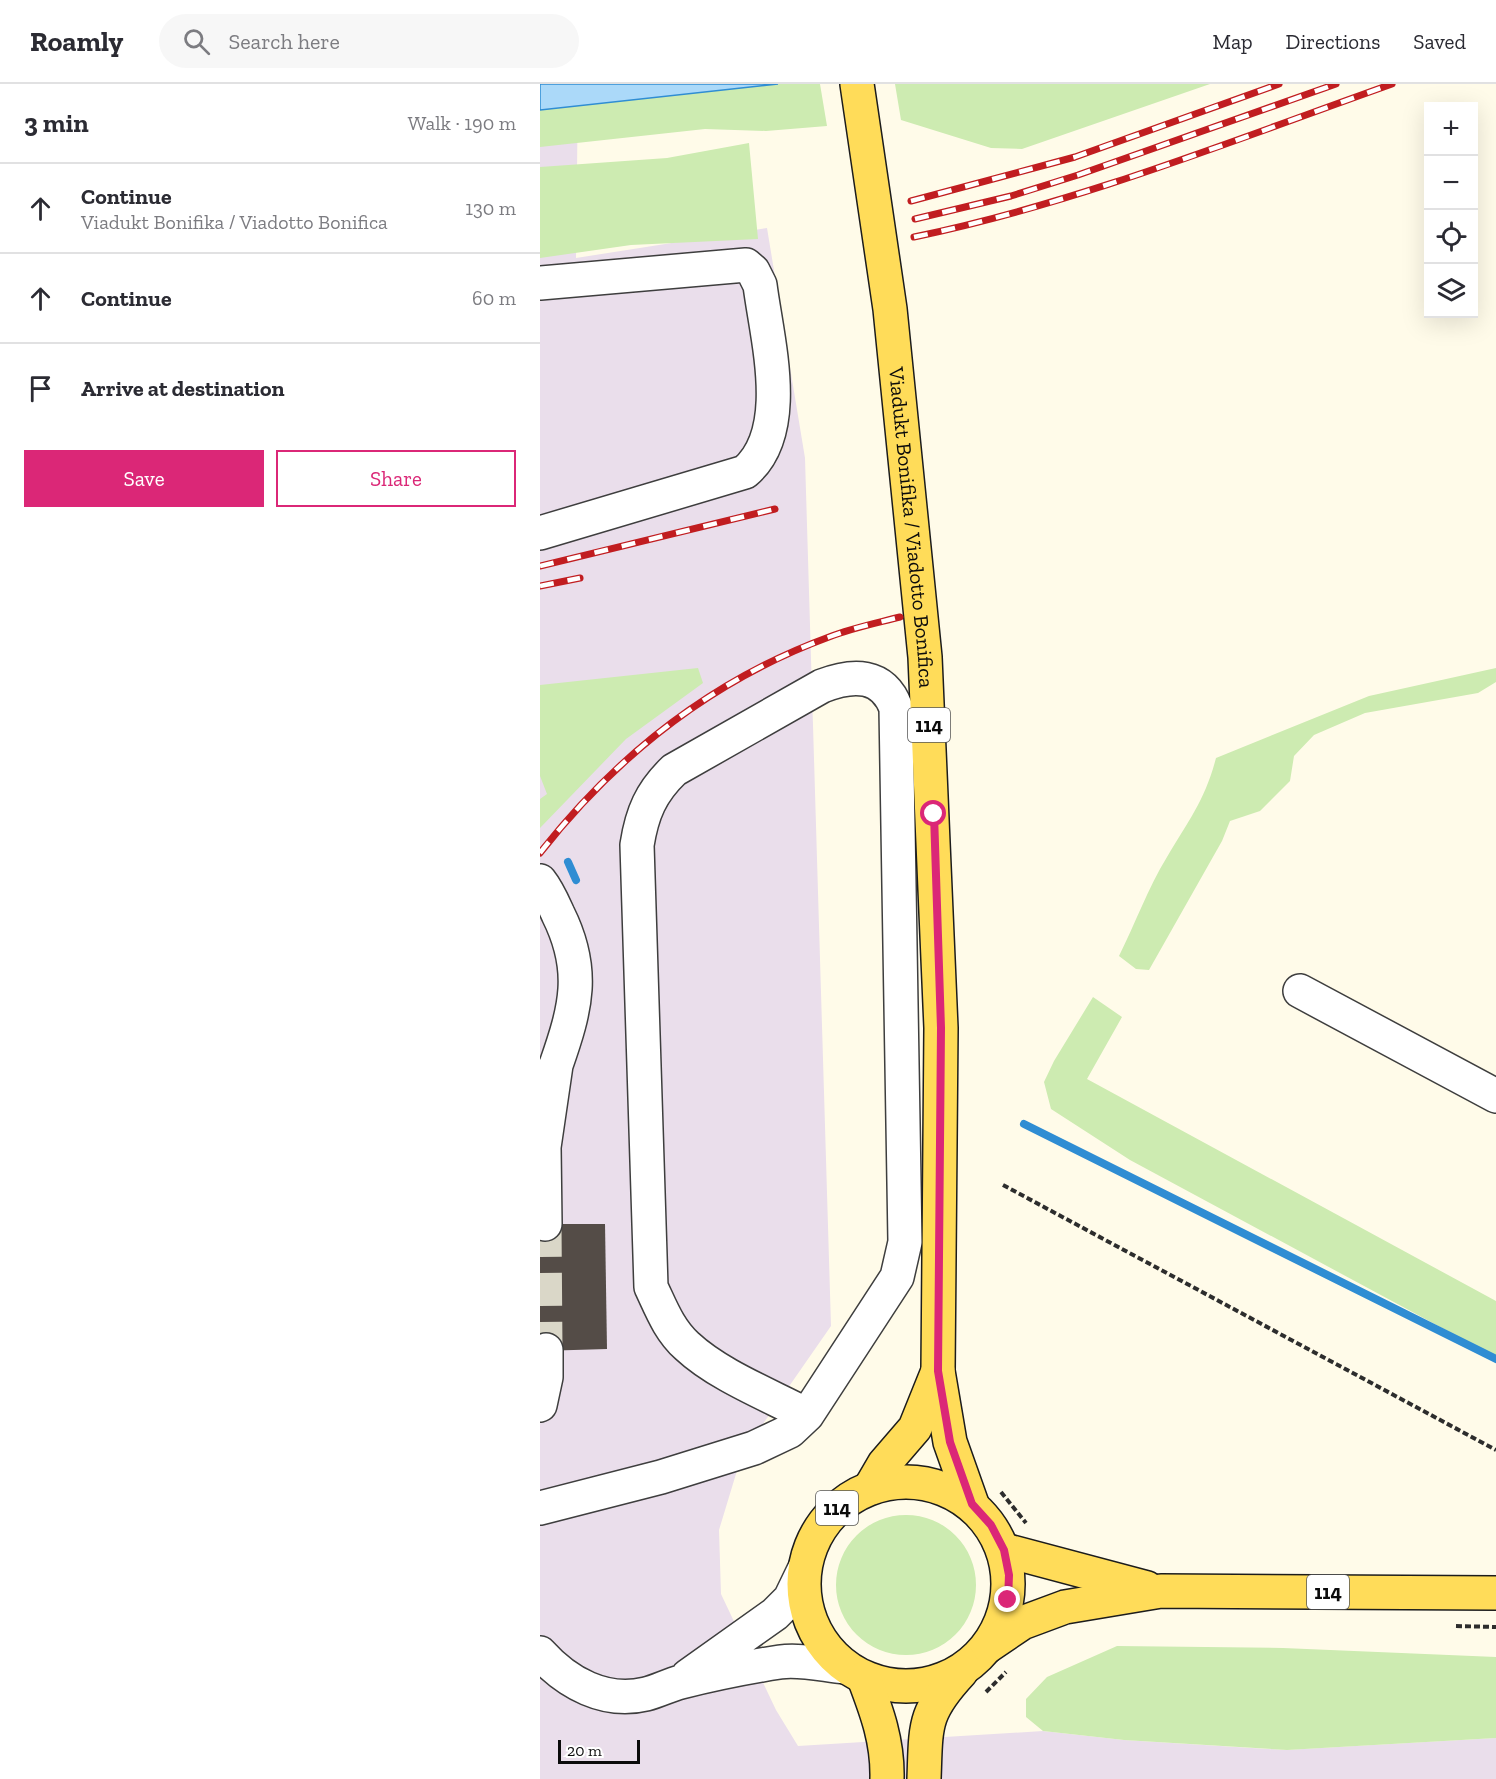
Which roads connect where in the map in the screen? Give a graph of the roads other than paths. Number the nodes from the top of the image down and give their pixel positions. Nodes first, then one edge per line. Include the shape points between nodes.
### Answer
1 (856, 84) edge
2 (540, 283) edge
3 (540, 533) edge
4 (540, 881) edge
5 (1300, 991) dead end
6 (553, 1053) edge
7 (1496, 1096) edge
8 (540, 1097) edge
9 (545, 1224) dead end
10 (546, 1350) dead end
11 (938, 1371) junction
12 (540, 1405) edge
13 (807, 1415) junction
14 (870, 1488) junction
15 (986, 1497) junction
16 (540, 1509) edge
17 (1004, 1550) junction
18 (804, 1570) junction
19 (1161, 1591) junction
20 (1496, 1593) edge
21 (540, 1653) edge
22 (998, 1658) junction
23 (964, 1669) junction
24 (854, 1672) junction
25 (679, 1682) junction
26 (887, 1779) edge
27 (924, 1779) edge

1 - 11 main road, Viadukt Bonifika / Viadotto Bonifica / 114 via 890,309 925,657 941,1028
2 - 3 street via 746,265 760,285 774,396 764,450 745,472
4 - 6 street via 575,956 574,1010
5 - 7 street
6 - 8 street
6 - 9 street via 544,1147
10 - 12 street
11 - 14 main road, 114 via 915,1428 884,1464
11 - 15 main road, 114 via 950,1442
13 - 13 street via 897,1277 905,1242 896,708 890,692 861,678 839,679 822,686 674,770 648,802 637,845 651,1287 667,1321 685,1345 705,1360
13 - 16 street via 790,1431 754,1448
14 - 15 main road, 114 via 896,1482 923,1482
14 - 18 main road, 114 via 833,1512 820,1529
15 - 17 main road, 114 via 991,1525
17 - 19 main road, 114
17 - 22 main road, 114 via 1008,1600
18 - 24 main road, 114 via 804,1592 816,1634 829,1652
18 - 25 street via 790,1599 775,1614
19 - 20 main road, 114
19 - 22 main road, 114 via 1065,1607 1022,1623
21 - 25 street via 556,1671 596,1693 620,1697 645,1695
22 - 23 main road, 114
23 - 24 main road, 114 via 941,1681 915,1687 889,1686
23 - 27 main road, 114 via 936,1698 926,1725
24 - 25 street via 783,1661
24 - 26 main road, 114 via 880,1719 888,1752

